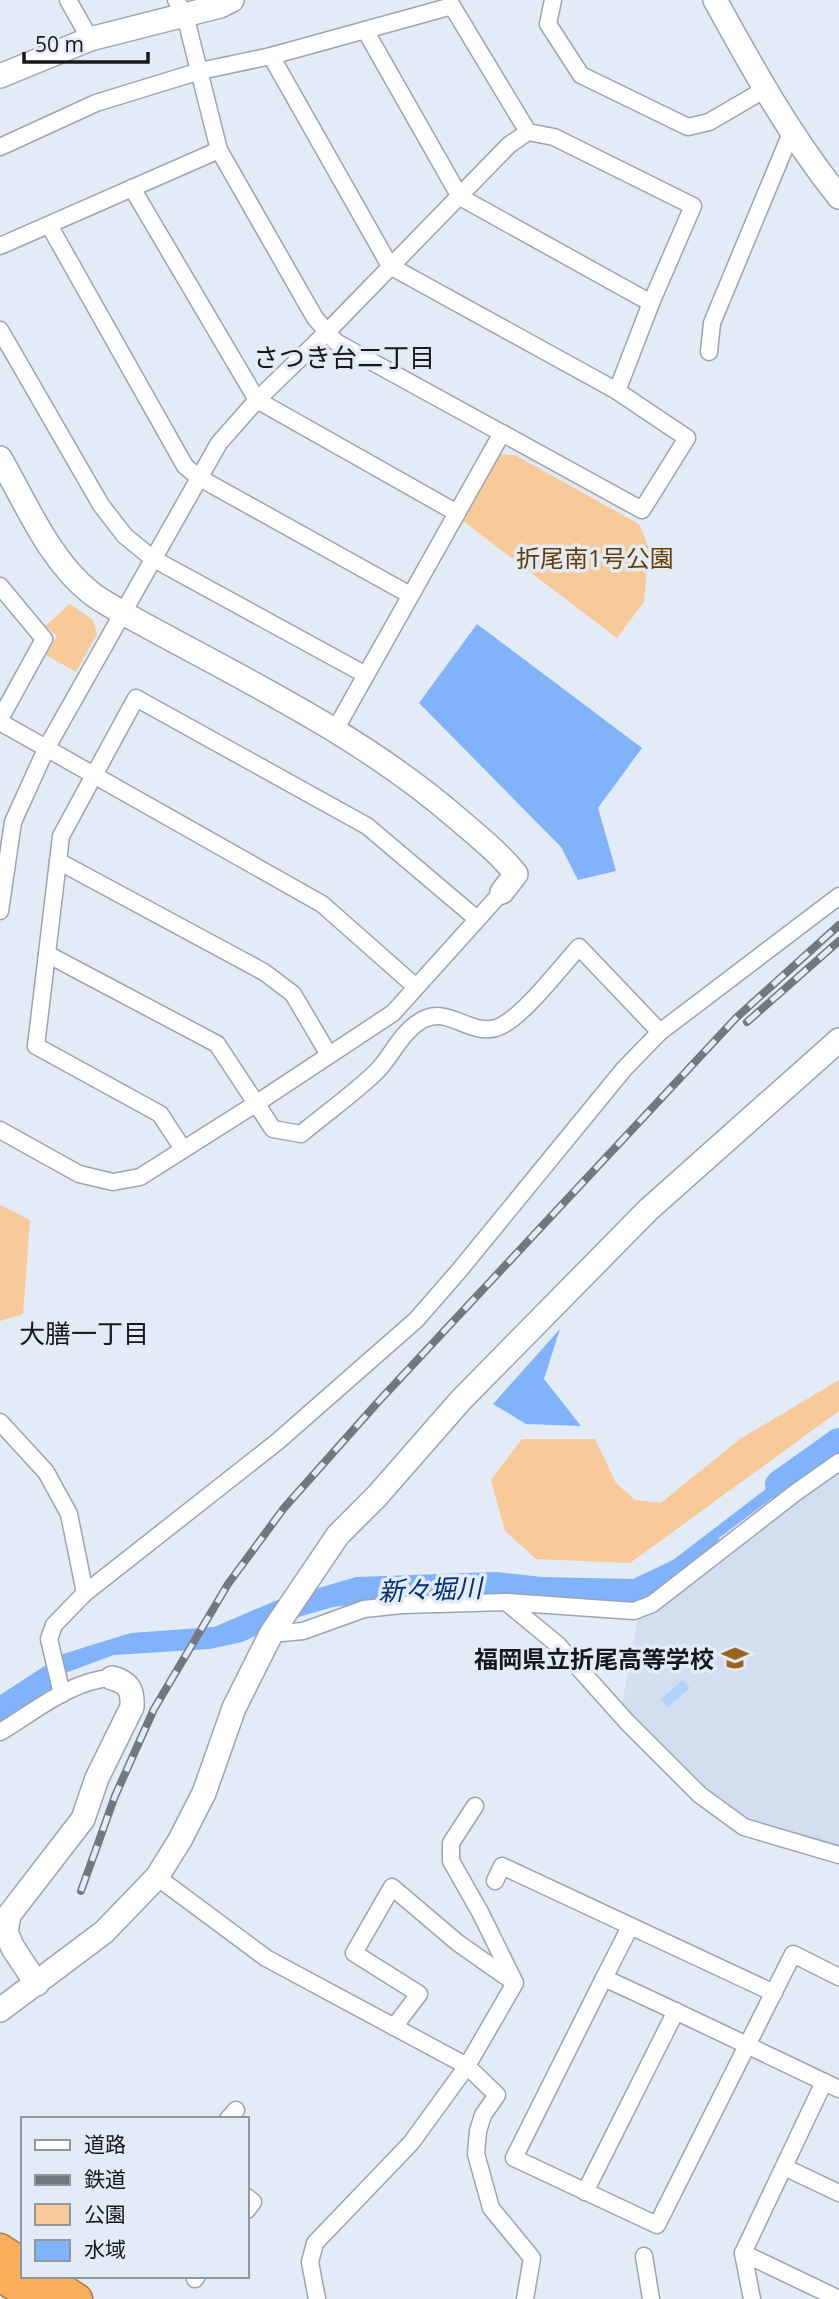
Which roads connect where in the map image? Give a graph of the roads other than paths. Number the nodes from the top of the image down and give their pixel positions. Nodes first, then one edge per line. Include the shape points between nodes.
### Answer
1 (68, 0) edge
2 (232, 0) edge
3 (552, 0) edge
4 (715, 0) edge
5 (180, 8) edge
6 (365, 30) junction
7 (90, 39) junction
8 (271, 56) junction
9 (2, 69) edge
10 (200, 71) junction
11 (764, 90) junction
12 (528, 132) junction
13 (792, 133) junction
14 (0, 147) edge
15 (219, 150) junction
16 (132, 188) junction
17 (460, 197) junction
18 (839, 197) edge
19 (49, 225) junction
20 (0, 246) edge
21 (390, 266) junction
22 (650, 303) junction
23 (0, 330) edge
24 (327, 332) junction
25 (709, 352) dead end
26 (617, 391) junction
27 (257, 400) junction
28 (502, 433) junction
29 (0, 458) edge
30 (198, 477) junction
31 (457, 513) junction
32 (152, 558) junction
33 (0, 586) edge
34 (410, 595) junction
35 (123, 613) junction
36 (366, 675) junction
37 (0, 721) edge
38 (335, 730) junction
39 (47, 747) junction
40 (95, 775) junction
41 (58, 861) junction
42 (502, 892) joint
43 (839, 896) edge
44 (0, 911) edge
45 (477, 919) junction
46 (47, 954) junction
47 (416, 987) junction
48 (660, 1032) junction
49 (839, 1040) edge
50 (329, 1055) junction
51 (257, 1103) junction
52 (6, 1134) edge
53 (183, 1149) junction
54 (0, 1422) edge
55 (839, 1462) edge
56 (85, 1593) junction
57 (506, 1602) junction
58 (271, 1634) junction
59 (112, 1678) joint
60 (62, 1689) junction
61 (0, 1732) edge
62 (475, 1806) dead end
63 (839, 1856) edge
64 (156, 1877) junction
65 (495, 1881) dead end
66 (630, 1927) junction
67 (839, 1977) edge
68 (604, 1978) junction
69 (515, 1983) junction
70 (37, 1984) junction
71 (774, 1993) junction
72 (0, 2010) edge
73 (676, 2011) junction
74 (394, 2027) junction
75 (748, 2046) junction
76 (467, 2066) junction
77 (832, 2085) edge
78 (785, 2167) junction
79 (585, 2192) junction
80 (839, 2193) edge
81 (0, 2249) edge
82 (743, 2253) junction
83 (644, 2256) dead end
84 (21, 2263) edge
85 (0, 2276) edge
86 (56, 2288) edge
87 (317, 2299) edge
88 (526, 2299) edge
89 (651, 2299) edge
90 (752, 2299) edge
91 (839, 2299) edge

1 - 7 street
2 - 5 street via 220,6
3 - 11 street via 548,24 581,75 688,127 709,122
4 - 11 street
5 - 7 street
5 - 10 street
6 - 8 street
6 - 12 street via 452,6
6 - 17 street
7 - 9 street
8 - 10 street
8 - 21 street
10 - 14 street via 96,103
10 - 15 street
11 - 13 street
12 - 17 street via 509,145
12 - 22 street via 554,137 693,206
13 - 18 street
13 - 25 street via 712,323
15 - 16 street
15 - 24 street
16 - 19 street
16 - 27 street
17 - 21 street
17 - 22 street
19 - 20 street
19 - 30 street via 185,466
21 - 24 street
21 - 26 street
22 - 26 street
23 - 32 street via 101,505 125,536
24 - 27 street
24 - 28 street via 337,342
26 - 28 street via 687,438 642,510
27 - 30 street via 219,443
27 - 31 street
28 - 31 street
29 - 35 street via 68,570 90,593
30 - 32 street
30 - 34 street
31 - 34 street
32 - 35 street
32 - 36 street
33 - 37 street via 44,639
34 - 36 street
35 - 38 street
35 - 39 street
36 - 38 street
37 - 39 street
38 - 42 street via 401,773 502,856 516,874
39 - 40 street
39 - 44 street via 13,822
40 - 41 street via 61,836
40 - 45 street via 136,698 367,826
40 - 47 street via 322,904
41 - 46 street
41 - 50 street via 264,972 293,994
42 - 45 street
43 - 48 street
45 - 47 street
46 - 51 street via 217,1044
46 - 53 street via 36,1046 160,1114
47 - 50 street via 393,1013
48 - 51 street via 579,947 512,1021 478,1029 450,1016 434,1016 416,1024 376,1073 300,1133 273,1129
48 - 56 street via 624,1069 416,1320 276,1443
49 - 58 street via 638,1220 461,1400 338,1535
50 - 51 street
51 - 53 street
52 - 53 street via 79,1174 113,1182 140,1177
54 - 56 street via 47,1472 69,1514
55 - 57 street via 652,1604 635,1611
56 - 60 street via 54,1625 49,1639
57 - 58 street via 364,1609 303,1631
57 - 63 street via 558,1645 700,1795 744,1827
58 - 64 street via 234,1708 204,1793
59 - 60 street
59 - 70 street via 128,1685 132,1707 83,1818 9,1916 6,1932
60 - 61 street
62 - 69 street via 451,1843 450,1861
64 - 70 street via 104,1932
64 - 74 street via 266,1958
65 - 66 street via 502,1866
66 - 68 street
66 - 71 street
67 - 71 street via 793,1954
68 - 73 street
68 - 79 street via 514,2158
69 - 74 street via 458,1943 392,1887 354,1953 419,1994
69 - 76 street
70 - 72 street
71 - 75 street
73 - 75 street
73 - 79 street
74 - 76 street
75 - 77 street
75 - 79 street via 657,2225
76 - 87 street via 411,2143 315,2243 310,2262
76 - 88 street via 497,2095 480,2123 476,2154 491,2208 532,2258
77 - 78 street
78 - 80 street
78 - 82 street
81 - 84 highway
82 - 90 street
82 - 91 street
83 - 89 street
85 - 86 highway

